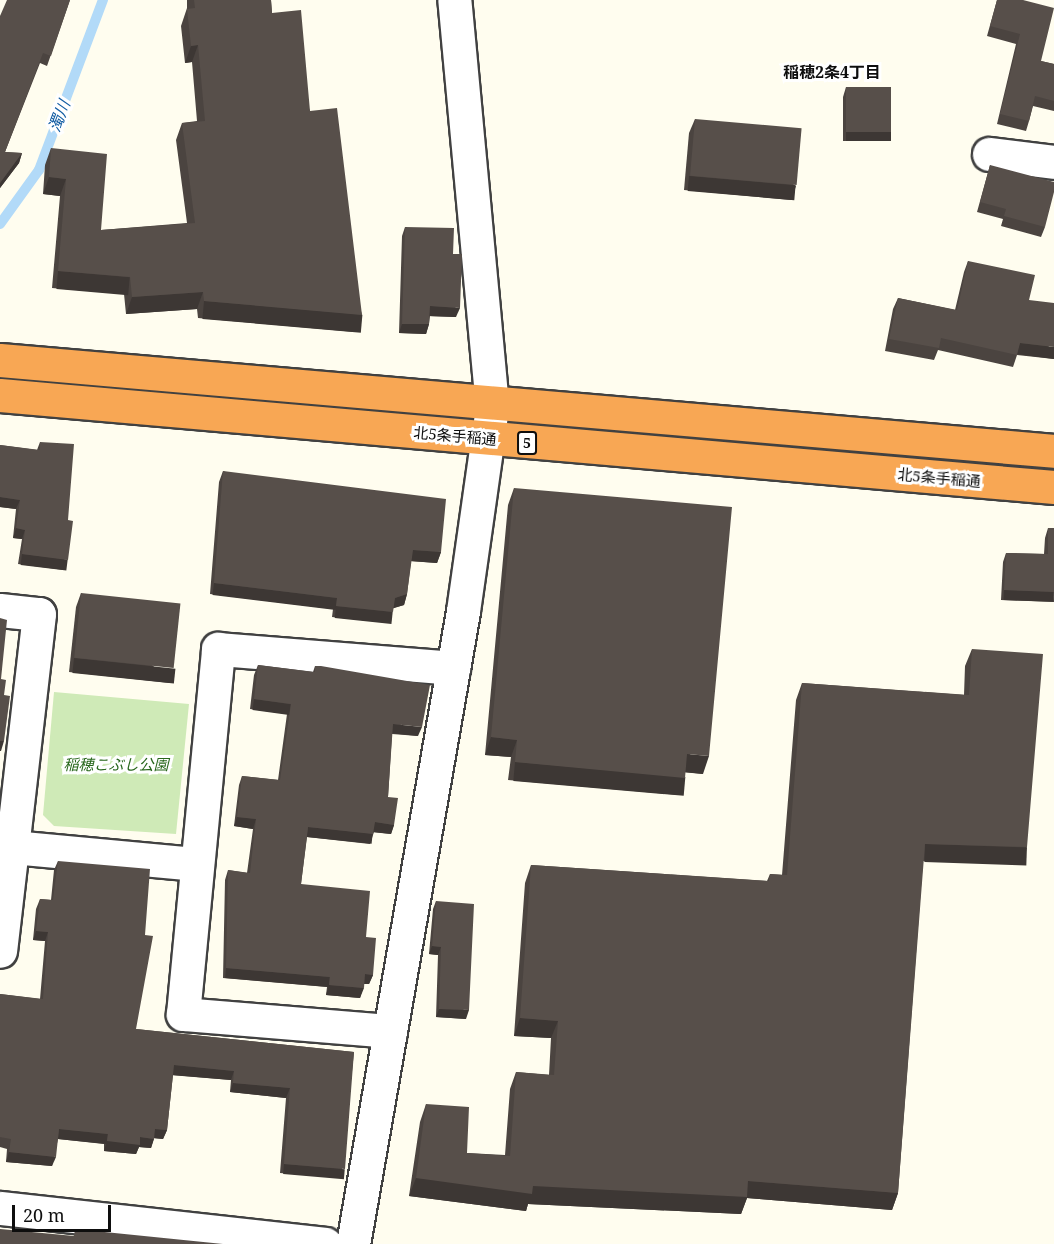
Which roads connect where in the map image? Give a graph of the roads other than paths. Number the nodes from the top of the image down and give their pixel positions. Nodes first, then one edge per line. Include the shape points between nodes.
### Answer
1 (454, 0) edge
2 (989, 154) dead end
3 (1054, 162) edge
4 (0, 360) edge
5 (0, 395) edge
6 (492, 406) junction
7 (488, 439) junction
8 (1054, 451) edge
9 (1054, 487) edge
10 (0, 610) edge
11 (453, 668) junction
12 (12, 847) junction
13 (194, 864) junction
14 (0, 951) edge
15 (390, 1031) junction
16 (0, 1208) edge
17 (325, 1244) edge
18 (353, 1244) edge

1 - 6 street
2 - 3 street
4 - 6 highway, 5
5 - 7 highway, 北5条手稲通 / 5
6 - 7 street
6 - 8 highway, 5
7 - 9 highway, 北5条手稲通 / 5
7 - 11 street
10 - 12 street via 39,614
11 - 13 street via 218,649
11 - 15 street
12 - 13 street
12 - 14 street
13 - 15 street via 183,1014
15 - 18 street
16 - 17 street

